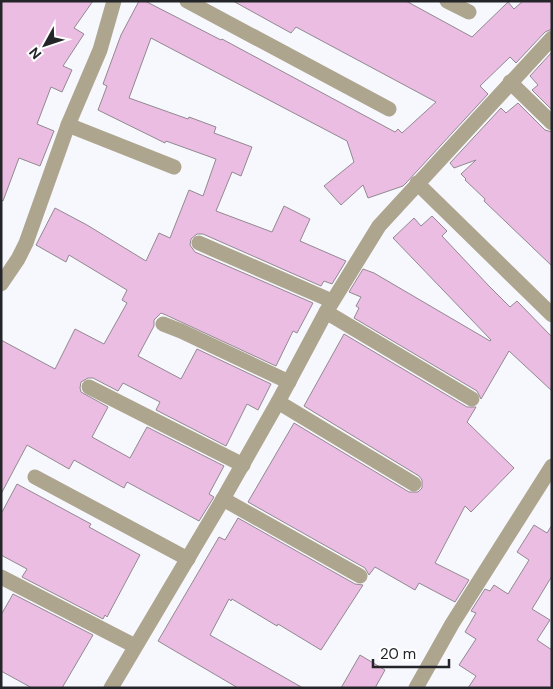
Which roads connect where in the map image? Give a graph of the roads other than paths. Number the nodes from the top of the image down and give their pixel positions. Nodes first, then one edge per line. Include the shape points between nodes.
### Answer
1 (114, 1) edge
2 (187, 1) edge
3 (447, 1) edge
4 (468, 12) dead end
5 (552, 38) edge
6 (510, 82) junction
7 (390, 109) dead end
8 (552, 123) edge
9 (68, 125) junction
10 (174, 167) dead end
11 (417, 183) junction
12 (199, 243) dead end
13 (1, 284) edge
14 (329, 307) junction
15 (552, 315) edge
16 (163, 324) dead end
17 (289, 382) junction
18 (89, 387) dead end
19 (472, 400) dead end
20 (278, 402) junction
21 (243, 465) junction
22 (552, 466) edge
23 (35, 478) dead end
24 (414, 484) dead end
25 (223, 500) junction
26 (188, 559) junction
27 (360, 576) dead end
28 (1, 577) edge
29 (135, 646) junction
30 (110, 688) edge
31 (416, 688) edge

1 - 9 street via 100,50
2 - 7 street
3 - 4 street
5 - 6 street
6 - 8 street
6 - 11 street
9 - 10 street
9 - 13 street via 26,242
11 - 14 street via 379,226
11 - 15 street
12 - 14 street
14 - 17 street
14 - 19 street
16 - 17 street
17 - 20 street
18 - 21 street
20 - 21 street
20 - 24 street
21 - 25 street
22 - 31 street via 452,624
23 - 26 street
25 - 26 street
25 - 27 street
26 - 29 street
28 - 29 street
29 - 30 street

